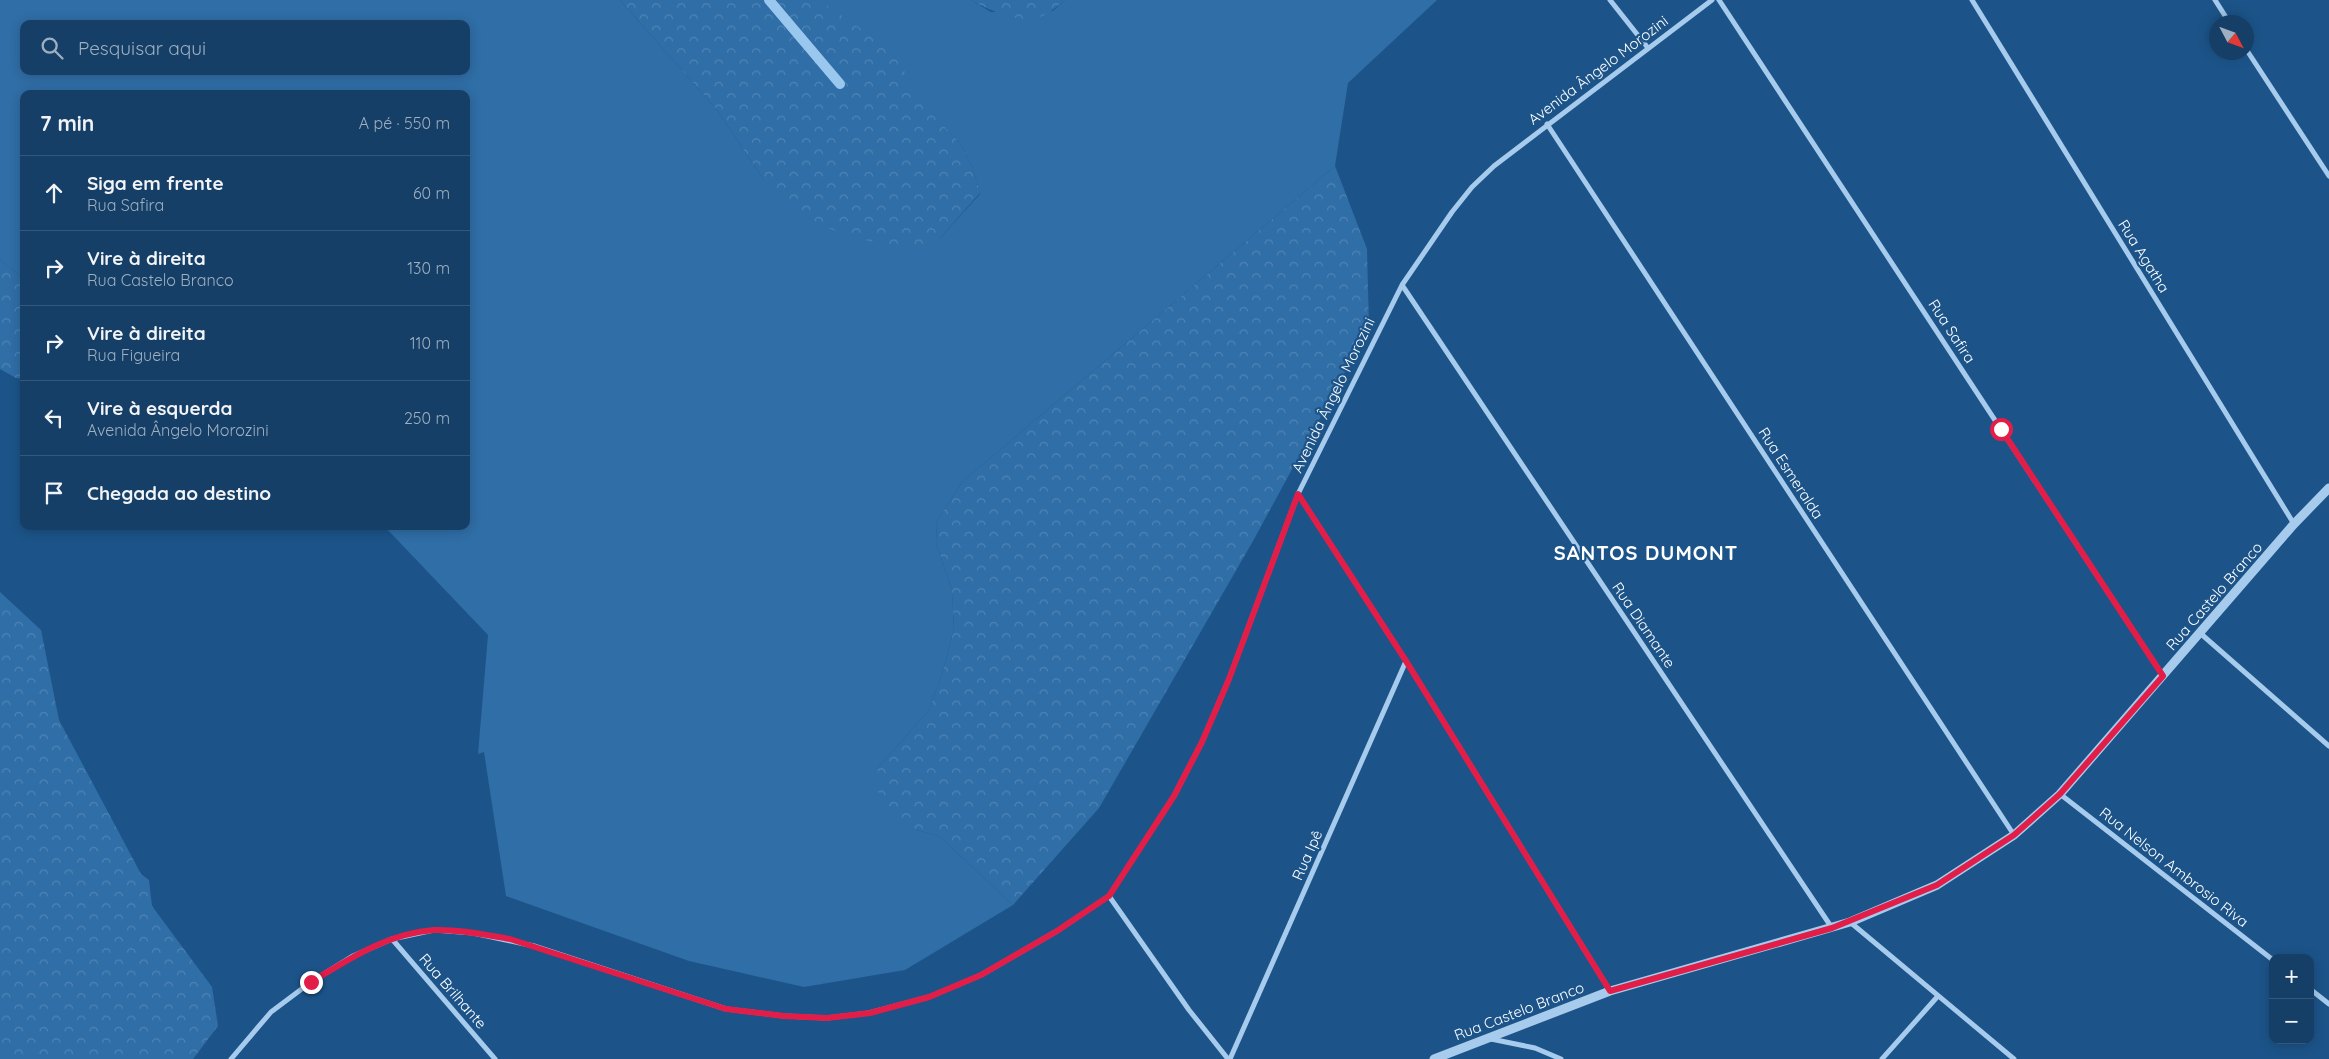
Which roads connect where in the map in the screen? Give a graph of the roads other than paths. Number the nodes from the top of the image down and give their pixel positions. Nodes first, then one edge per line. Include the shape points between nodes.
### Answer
1 (1610, 0) edge
2 (1712, 0) edge
3 (1719, 0) edge
4 (1972, 0) edge
5 (2215, 0) edge
6 (2225, 15) edge
7 (1648, 48) junction
8 (2253, 60) edge
9 (1547, 124) junction
10 (2329, 176) edge
11 (1402, 285) junction
12 (2329, 488) edge
13 (1298, 494) junction
14 (2294, 524) junction
15 (2200, 633) junction
16 (1406, 661) junction
17 (2163, 676) junction
18 (2329, 746) edge
19 (2060, 794) junction
20 (2014, 835) junction
21 (1109, 896) junction
22 (1850, 922) junction
23 (1832, 928) junction
24 (392, 939) junction
25 (2269, 957) edge
26 (1610, 991) junction
27 (2314, 992) edge
28 (1938, 996) junction
29 (2329, 1004) edge
30 (1485, 1038) junction
31 (231, 1059) edge
32 (494, 1059) edge
33 (1229, 1059) edge
34 (1434, 1059) edge
35 (1561, 1059) edge
36 (1882, 1059) edge
37 (2014, 1059) edge

1 - 7 street
2 - 7 street, Avenida Ângelo Morozini
3 - 17 street, Rua Safira
4 - 14 street, Rua Agatha
5 - 6 street
7 - 9 street, Avenida Ângelo Morozini
8 - 10 street
9 - 11 street, Avenida Ângelo Morozini via 1472,187 1430,241
9 - 20 street, Rua Esmeralda
11 - 13 street, Avenida Ângelo Morozini
11 - 23 street, Rua Diamante
12 - 14 street, Rua Castelo Branco
13 - 16 street
13 - 21 street, Avenida Ângelo Morozini via 1202,742 1174,796
14 - 15 street, Rua Castelo Branco
15 - 17 street, Rua Castelo Branco
15 - 18 street
16 - 26 street
16 - 33 street, Rua Ipê
17 - 19 street, Rua Castelo Branco
19 - 20 street, Rua Castelo Branco
19 - 25 street, Rua Nelson Ambrosio Riva
20 - 22 street, Rua Castelo Branco via 1937,885
21 - 24 street, Avenida Ângelo Morozini via 981,975 920,999 870,1013 827,1018 726,1009 510,939 434,930
21 - 33 street, Rua Ipê via 1189,1010
22 - 23 street, Rua Castelo Branco
22 - 28 street
23 - 26 street, Rua Castelo Branco
24 - 31 street, Avenida Ângelo Morozini via 353,956 311,982 271,1012
24 - 32 street, Rua Brilhante
26 - 30 street, Rua Castelo Branco
27 - 29 street
28 - 36 street
28 - 37 street
30 - 34 street, Rua Castelo Branco
30 - 35 street via 1535,1048

